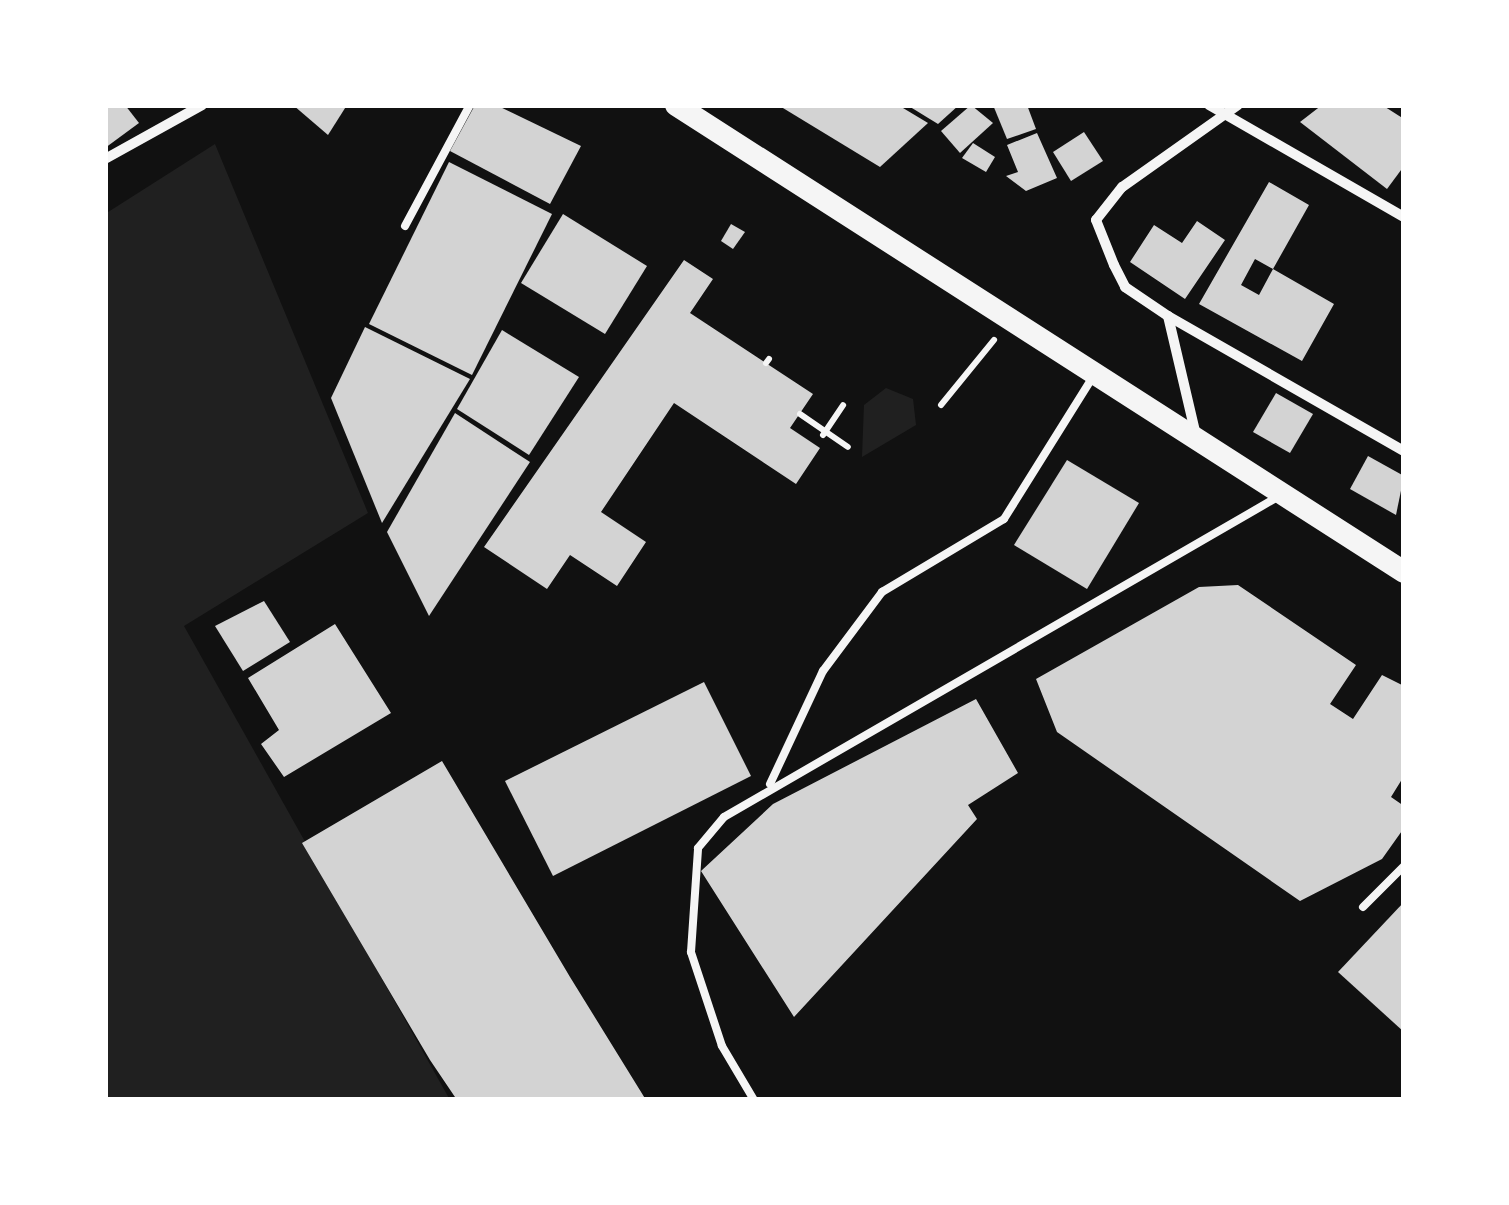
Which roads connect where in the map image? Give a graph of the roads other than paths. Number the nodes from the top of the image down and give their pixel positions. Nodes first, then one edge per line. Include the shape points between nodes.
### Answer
1 (202, 105) edge
2 (470, 105) edge
3 (676, 105) edge
4 (1209, 105) edge
5 (1238, 105) edge
6 (1222, 116) junction
7 (105, 159) edge
8 (1404, 217) edge
9 (405, 226) dead end
10 (1168, 316) junction
11 (1096, 371) junction
12 (1198, 441) junction
13 (1404, 450) edge
14 (1282, 494) junction
15 (1404, 572) edge
16 (770, 784) junction
17 (1404, 866) edge
18 (1363, 907) dead end
19 (754, 1100) edge

1 - 7 street
2 - 9 lane
3 - 11 main road
4 - 6 street
5 - 6 street
6 - 8 street
6 - 10 street via 1122,186 1096,220 1125,287
10 - 12 street
10 - 13 street
11 - 12 main road
11 - 16 lane via 1004,520 882,592 823,671
12 - 14 main road
14 - 15 main road
14 - 16 lane
16 - 19 lane via 698,848 689,884 691,952 722,1046
17 - 18 lane

